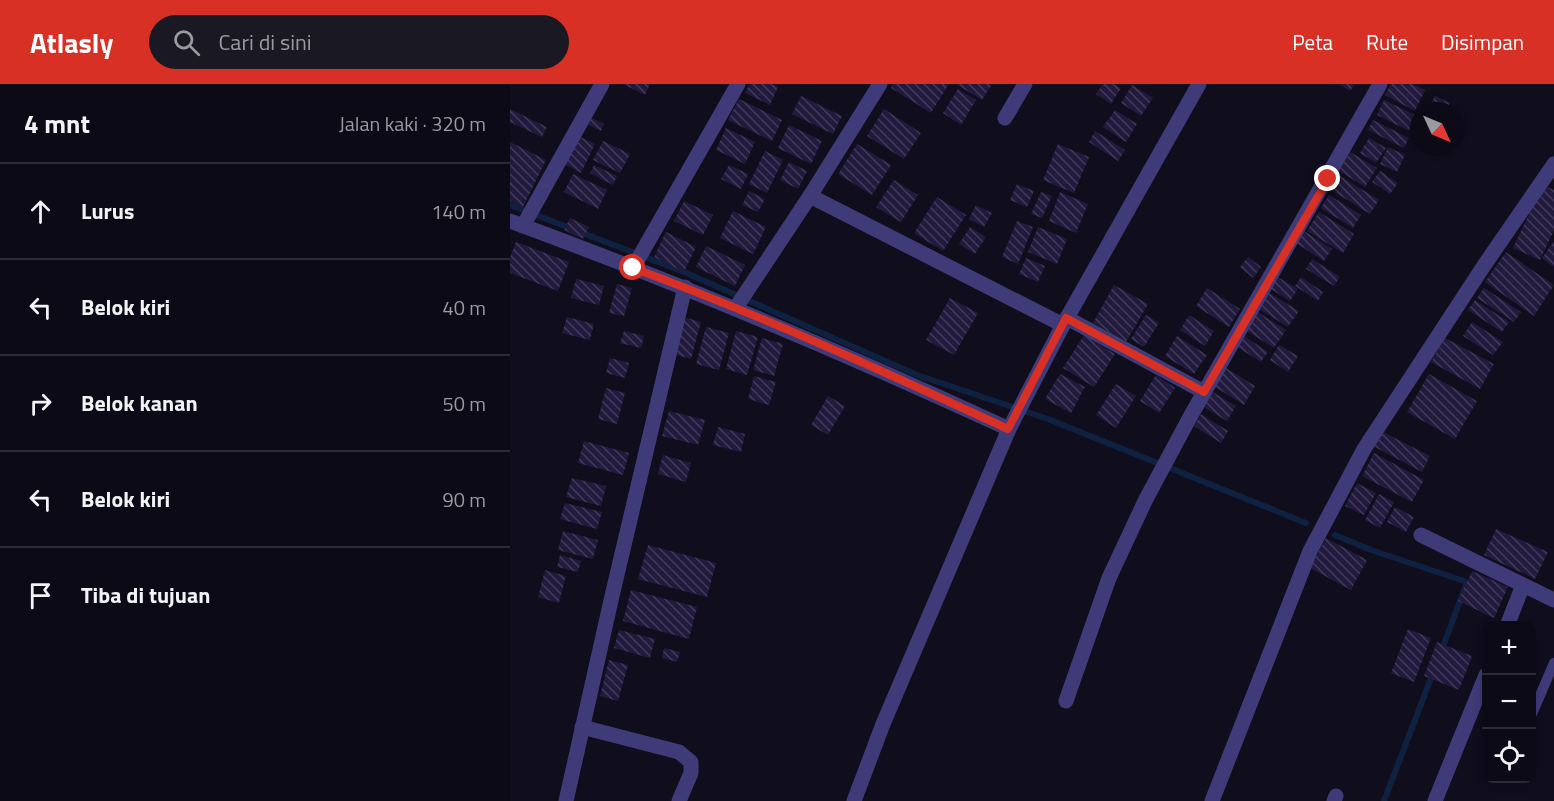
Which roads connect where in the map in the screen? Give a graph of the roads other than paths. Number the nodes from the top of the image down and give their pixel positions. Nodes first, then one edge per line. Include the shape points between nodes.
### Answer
1 (602, 84) edge
2 (738, 84) edge
3 (880, 84) edge
4 (1025, 84) edge
5 (1198, 84) edge
6 (1380, 84) edge
7 (1005, 118) dead end
8 (1554, 164) edge
9 (810, 196) junction
10 (516, 224) edge
11 (633, 268) junction
12 (686, 287) junction
13 (735, 309) junction
14 (1065, 321) junction
15 (1204, 392) junction
16 (1008, 429) junction
17 (1421, 535) dead end
18 (1523, 585) junction
19 (1554, 600) edge
20 (1509, 621) edge
21 (1554, 663) edge
22 (1482, 685) edge
23 (1066, 701) dead end
24 (1536, 705) edge
25 (582, 727) junction
26 (566, 801) edge
27 (679, 801) edge
28 (854, 801) edge
29 (1212, 801) edge
30 (1436, 801) edge

1 - 10 street
2 - 11 street
3 - 9 street
4 - 7 street
5 - 14 street
6 - 15 street
8 - 29 street via 1348,477 1310,551
9 - 13 street
9 - 14 street
10 - 11 street
11 - 12 street
12 - 13 street
12 - 25 street
13 - 16 street
14 - 15 street
14 - 16 street
15 - 23 street via 1109,578
16 - 28 street
17 - 18 street
18 - 19 street
18 - 20 street
21 - 24 lane
22 - 30 street
25 - 26 street
25 - 27 street via 686,756 691,762 691,773

